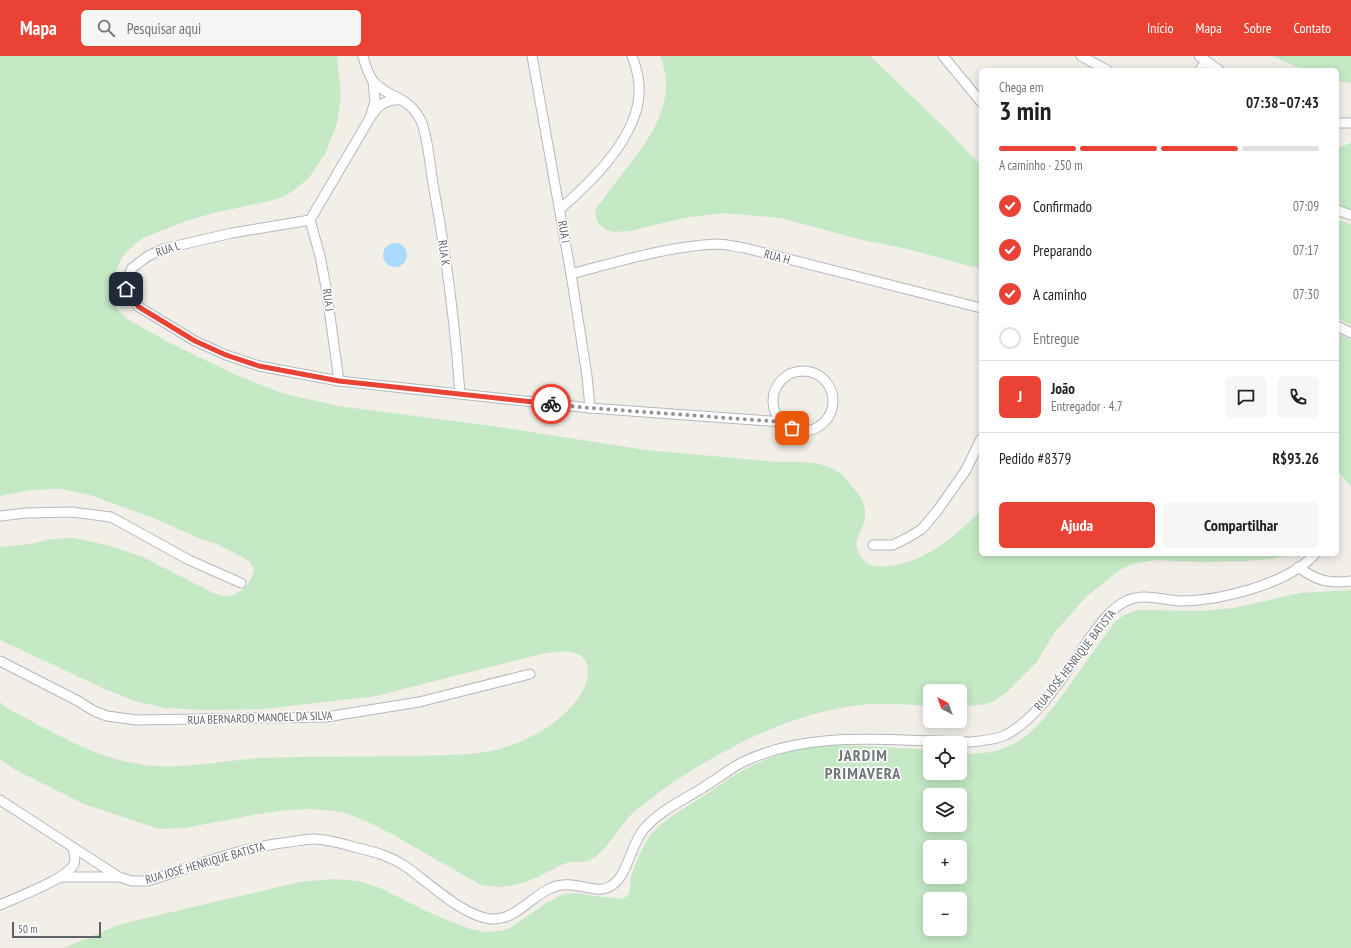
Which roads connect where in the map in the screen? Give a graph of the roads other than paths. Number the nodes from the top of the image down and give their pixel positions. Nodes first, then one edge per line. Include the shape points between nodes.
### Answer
1 (363, 56) edge
2 (532, 56) edge
3 (632, 56) edge
4 (943, 56) edge
5 (1081, 56) edge
6 (1202, 59) edge
7 (1102, 68) edge
8 (1216, 68) edge
9 (373, 81) junction
10 (401, 100) junction
11 (979, 100) edge
12 (370, 118) junction
13 (1339, 123) edge
14 (1351, 123) edge
15 (560, 209) junction
16 (1339, 211) edge
17 (1351, 215) edge
18 (310, 220) junction
19 (571, 274) junction
20 (979, 307) edge
21 (1339, 327) edge
22 (1351, 333) edge
23 (339, 381) junction
24 (460, 394) junction
25 (590, 408) junction
26 (783, 422) junction
27 (979, 443) edge
28 (0, 516) edge
29 (873, 545) dead end
30 (1313, 556) edge
31 (1298, 567) junction
32 (1351, 581) edge
33 (241, 583) dead end
34 (0, 661) edge
35 (530, 674) dead end
36 (0, 800) edge
37 (73, 848) junction
38 (60, 877) junction
39 (119, 877) junction
40 (0, 905) edge

1 - 9 street
2 - 15 street, RUA I
3 - 15 street via 640,90 631,125 601,168
4 - 11 street
5 - 7 street
6 - 8 street
9 - 10 street
9 - 12 street via 375,101
10 - 12 street via 383,104
10 - 24 street, RUA K via 409,104 417,114 424,130 440,219 455,328
12 - 18 street
13 - 14 street
15 - 19 street, RUA I
16 - 17 street
18 - 23 street, RUA J via 326,287
18 - 23 street, RUA L via 232,233 163,249 136,264 128,275 126,286 129,296 139,307 212,349 259,366
19 - 20 street, RUA H via 635,258 719,244 745,248
19 - 25 street, RUA I
21 - 22 street
23 - 24 street
24 - 25 street
25 - 26 street
26 - 26 street via 776,413 774,403 775,392 784,378 804,371 815,373 824,379 832,392 833,402 825,421 807,430 797,430
27 - 29 street via 966,470 922,529 893,545
28 - 33 street via 72,512 111,517 189,560
30 - 31 street, RUA JOSÉ HENRIQUE BATISTA
31 - 32 street via 1314,578 1332,583
31 - 39 street, RUA JOSÉ HENRIQUE BATISTA via 1247,591 1214,598 1178,600 1136,597 1124,602 1103,620 1058,683 1025,722 1003,736 970,742 857,739 817,741 744,762 649,823 637,839 621,876 610,886 601,889 574,884 558,885 542,892 503,918 477,916 464,909 390,857 313,839 251,849 148,881 132,881
34 - 35 street, RUA BERNARDO MANOEL DA SILVA via 94,711 107,716 137,720 326,717 419,702
36 - 37 street
37 - 38 street, RUA JOSÉ HENRIQUE BATISTA via 75,863
37 - 39 street
38 - 39 street, RUA JOSÉ HENRIQUE BATISTA
38 - 40 street, RUA JOSÉ HENRIQUE BATISTA

